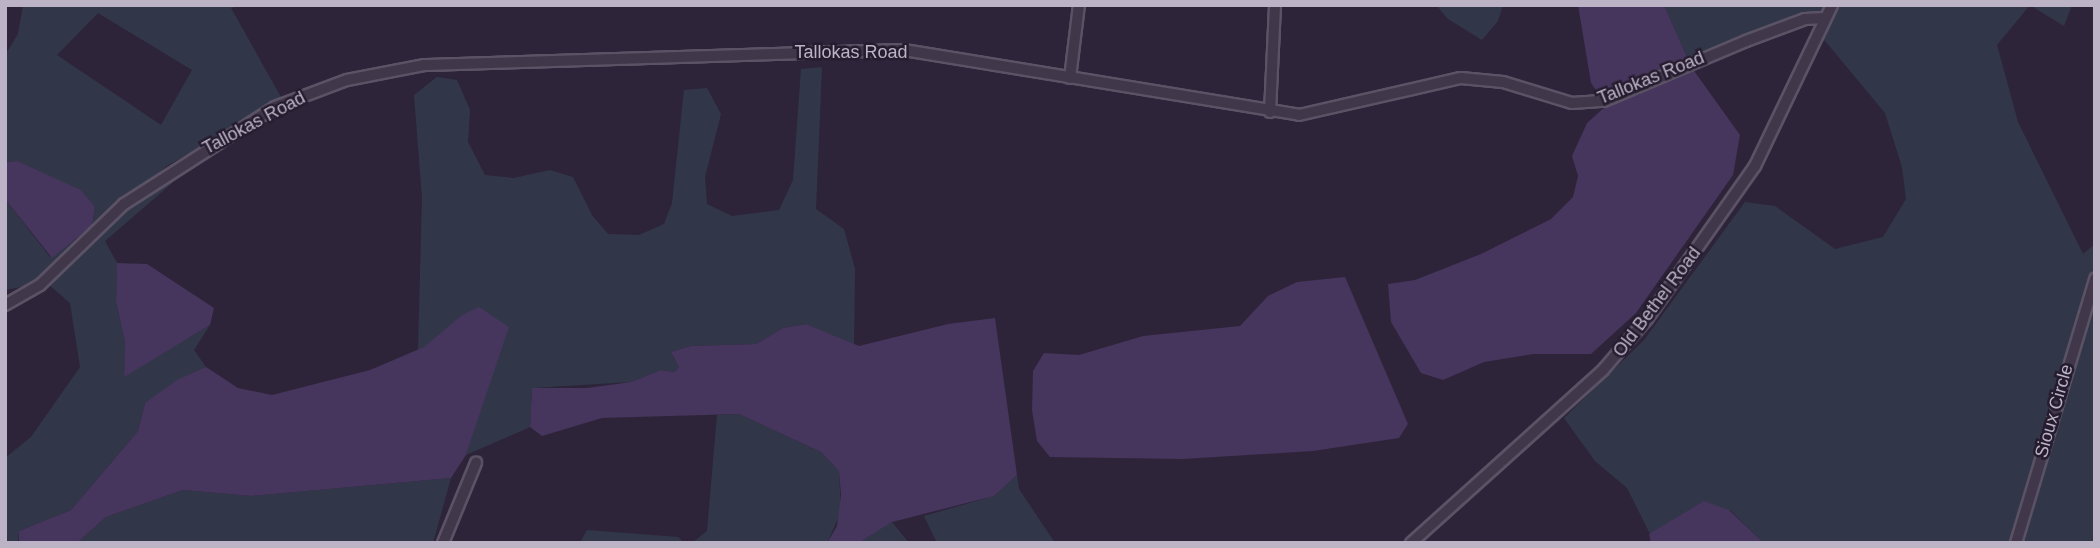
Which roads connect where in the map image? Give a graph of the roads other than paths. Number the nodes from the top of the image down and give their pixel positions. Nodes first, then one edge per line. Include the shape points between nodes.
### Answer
1 (1079, 5) edge
2 (1275, 5) edge
3 (1832, 5) edge
4 (1825, 18) junction
5 (1070, 78) junction
6 (1270, 112) junction
7 (2095, 279) edge
8 (5, 305) edge
9 (476, 463) dead end
10 (443, 543) edge
11 (1411, 543) edge
12 (2016, 543) edge

1 - 5 street
2 - 6 street
3 - 4 street, Old Bethel Road
4 - 6 street, Tallokas Road via 1805,19 1746,41 1604,101 1572,103 1503,82 1472,78 1430,82 1328,112
4 - 11 street, Old Bethel Road via 1755,166 1630,341
5 - 6 street, Tallokas Road
5 - 8 street, Tallokas Road via 874,49 497,61 377,73 294,98 202,150 107,217 32,291
7 - 12 street, Sioux Circle
9 - 10 street

